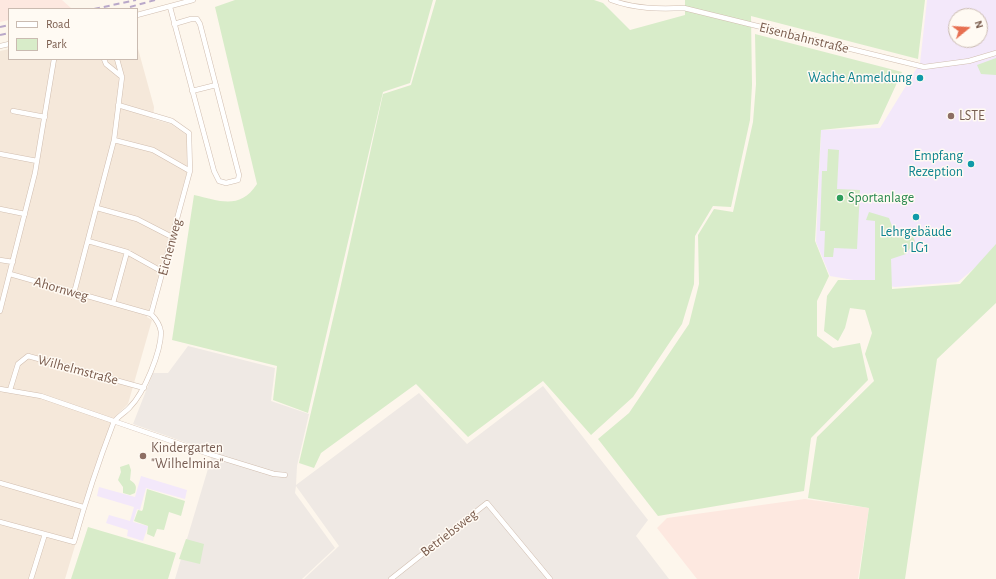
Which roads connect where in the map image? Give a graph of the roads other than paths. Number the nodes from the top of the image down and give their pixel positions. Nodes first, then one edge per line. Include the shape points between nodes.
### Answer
1 (193, 0) edge
2 (611, 0) edge
3 (170, 7) junction
4 (138, 15) edge
5 (174, 24) junction
6 (996, 53) edge
7 (54, 60) edge
8 (104, 60) edge
9 (117, 60) edge
10 (122, 77) junction
11 (216, 85) junction
12 (192, 91) junction
13 (118, 105) junction
14 (13, 111) dead end
15 (45, 117) junction
16 (114, 140) junction
17 (0, 154) edge
18 (37, 161) junction
19 (190, 170) junction
20 (97, 208) junction
21 (0, 209) edge
22 (25, 214) junction
23 (172, 237) junction
24 (88, 241) junction
25 (127, 252) junction
26 (0, 260) edge
27 (12, 262) junction
28 (163, 272) junction
29 (10, 274) junction
30 (74, 293) junction
31 (113, 303) junction
32 (0, 311) edge
33 (151, 314) junction
34 (144, 388) junction
35 (0, 389) edge
36 (10, 390) junction
37 (114, 422) junction
38 (285, 475) dead end
39 (0, 483) edge
40 (83, 507) junction
41 (0, 522) edge
42 (45, 534) junction
43 (32, 579) edge
44 (391, 579) edge
45 (550, 579) edge

1 - 3 street
2 - 6 street, Eisenbahnstraße via 623,5 654,9 684,8 924,67 969,61
3 - 4 street
3 - 5 street
5 - 11 street via 196,19 200,24
5 - 12 street
7 - 15 street
8 - 10 street
9 - 10 street
10 - 13 street
11 - 12 street
11 - 12 street via 239,175 238,180 226,184 219,181 214,171
13 - 16 street
13 - 19 street, Eichenweg via 172,121 189,134
14 - 15 street
15 - 18 street
16 - 19 street via 153,150
16 - 20 street
17 - 18 street
18 - 22 street
19 - 23 street, Eichenweg
20 - 23 street via 137,219
20 - 24 street
21 - 22 street
22 - 27 street
23 - 28 street, Eichenweg
24 - 25 street
24 - 30 street
25 - 28 street
25 - 31 street
26 - 27 street
27 - 29 street
28 - 33 street, Eichenweg
29 - 30 street, Ahornweg
29 - 32 street
30 - 31 street, Ahornweg
31 - 33 street, Ahornweg
33 - 34 street via 158,322 160,332 156,356
34 - 36 street, Wilhelmstraße via 28,356 18,364
34 - 37 street via 131,407
35 - 36 street
36 - 37 street via 41,396
37 - 38 street via 274,474
37 - 40 street
39 - 40 street
40 - 42 street via 74,542
41 - 42 street
42 - 43 street
44 - 45 street, Betriebsweg via 487,503

